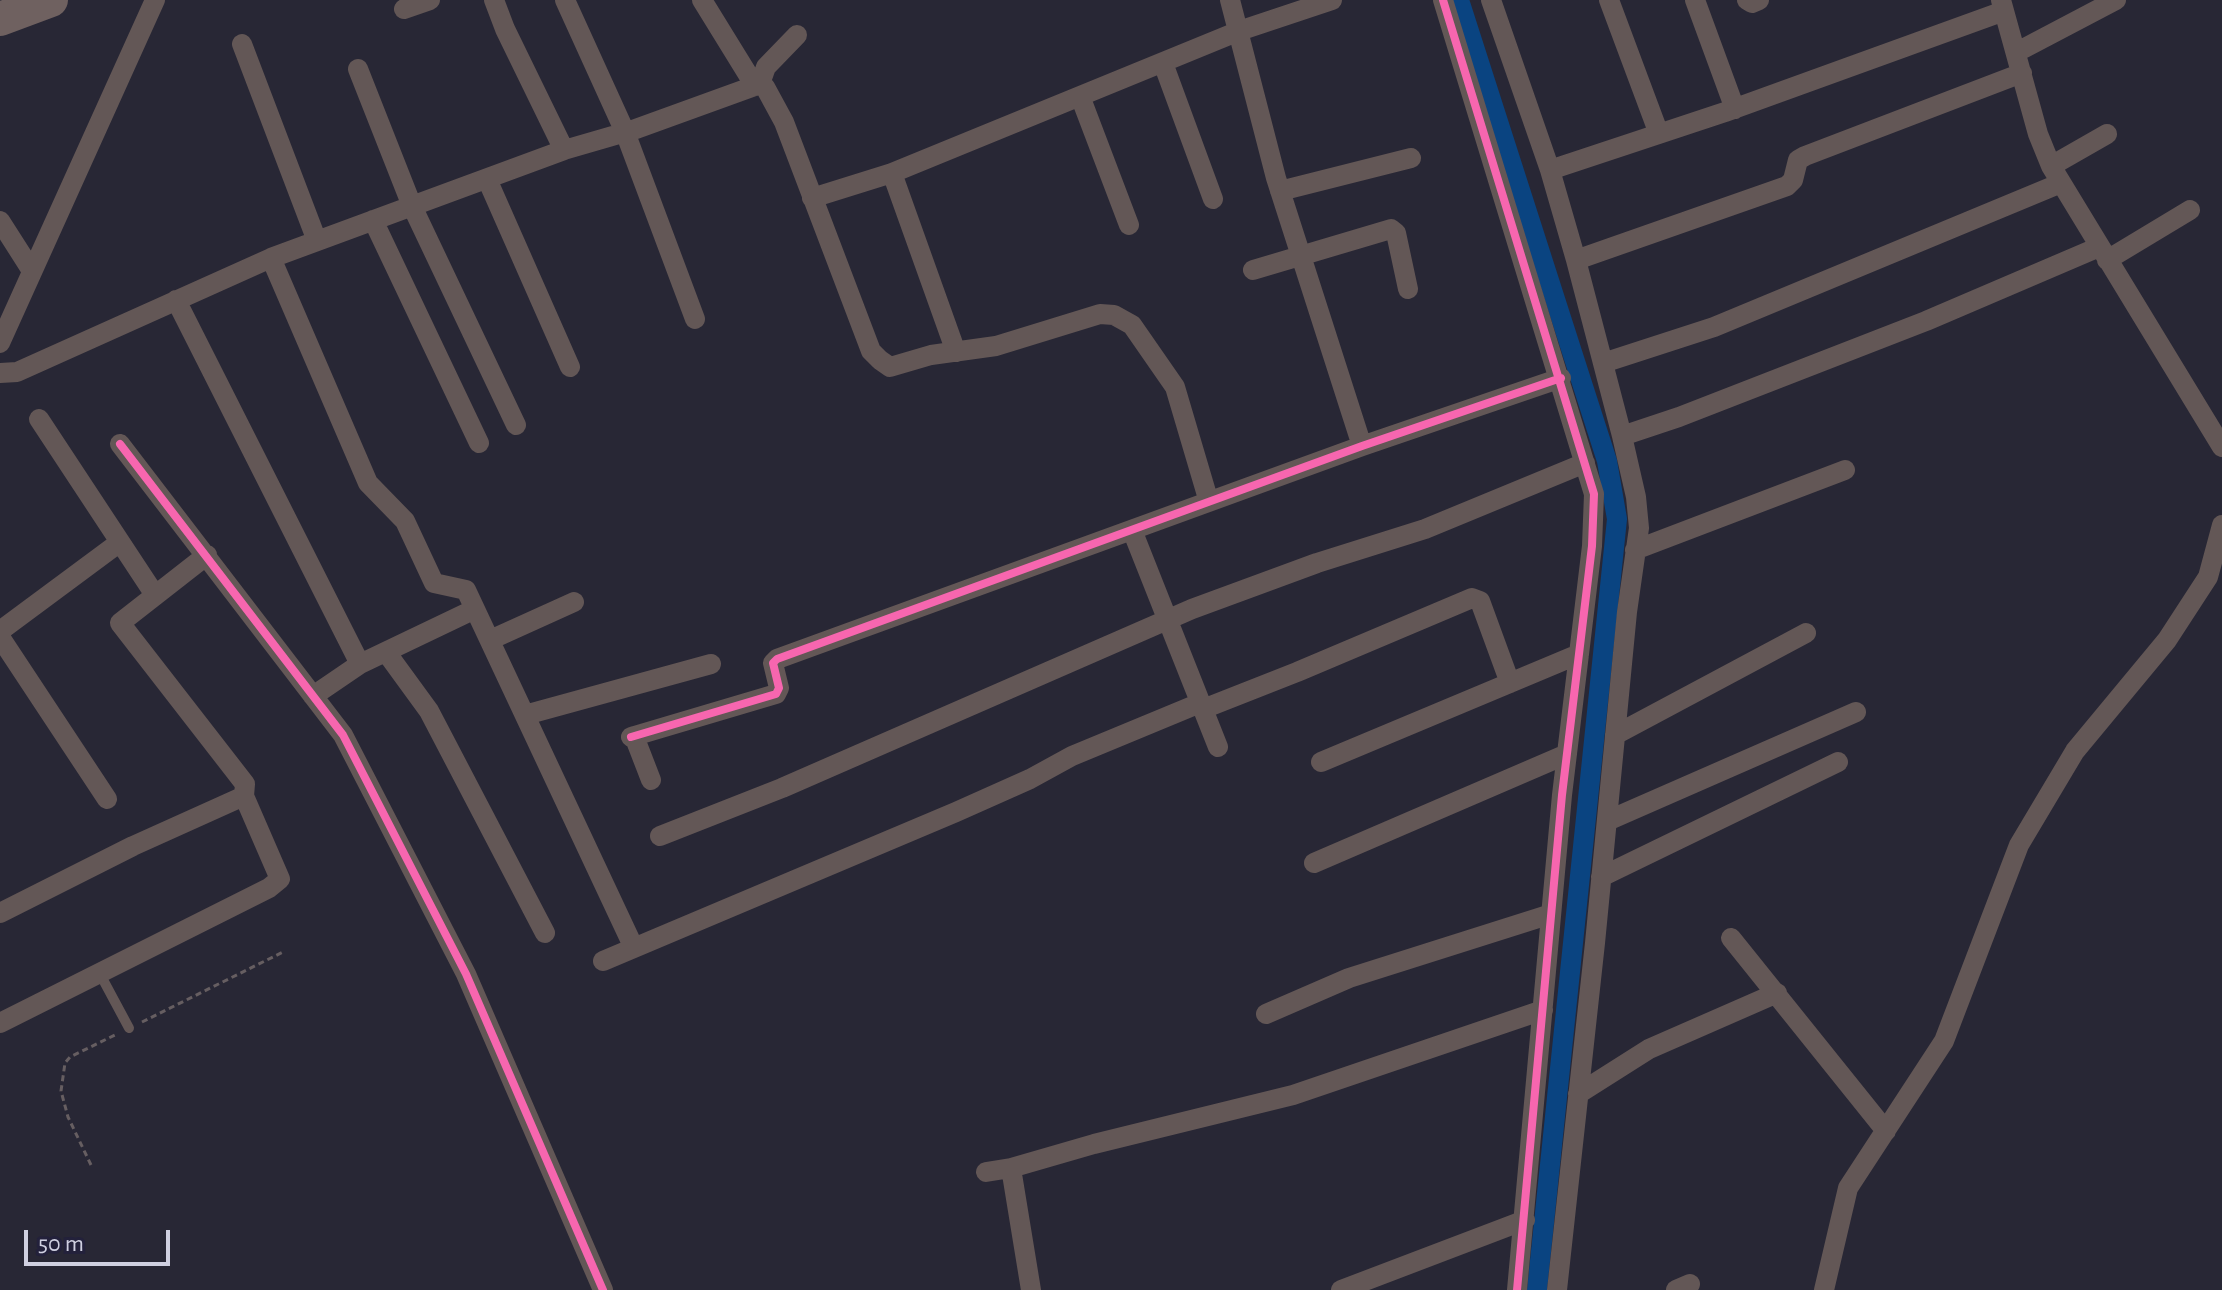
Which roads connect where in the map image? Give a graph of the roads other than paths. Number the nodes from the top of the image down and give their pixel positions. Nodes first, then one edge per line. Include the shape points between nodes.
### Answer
1 (51, 0) edge
2 (155, 0) edge
3 (430, 0) edge
4 (494, 0) edge
5 (565, 0) edge
6 (702, 0) edge
7 (1230, 0) edge
8 (1332, 0) edge
9 (1443, 0) edge
10 (1491, 0) edge
11 (1609, 0) edge
12 (1695, 0) edge
13 (1747, 0) edge
14 (1759, 0) edge
15 (2116, 0) edge
16 (2003, 5) edge
17 (404, 9) dead end
18 (0, 19) edge
19 (1239, 31) junction
20 (797, 35) dead end
21 (242, 44) dead end
22 (2017, 52) junction
23 (1163, 63) junction
24 (358, 69) dead end
25 (2022, 73) junction
26 (758, 85) junction
27 (1080, 96) junction
28 (1735, 109) junction
29 (625, 132) junction
30 (1659, 134) junction
31 (2107, 134) dead end
32 (564, 150) junction
33 (1411, 158) dead end
34 (1550, 170) junction
35 (892, 173) junction
36 (2056, 174) junction
37 (487, 179) junction
38 (1280, 191) junction
39 (812, 198) junction
40 (1213, 199) dead end
41 (412, 206) junction
42 (2190, 210) dead end
43 (373, 220) junction
44 (0, 221) edge
45 (1129, 225) dead end
46 (317, 241) junction
47 (2103, 253) junction
48 (1301, 255) junction
49 (271, 258) junction
50 (1576, 260) junction
51 (1253, 270) dead end
52 (32, 271) junction
53 (1408, 289) dead end
54 (176, 300) junction
55 (695, 319) dead end
56 (0, 343) edge
57 (956, 352) junction
58 (1603, 363) junction
59 (570, 367) dead end
60 (0, 373) edge
61 (1561, 378) junction
62 (39, 419) dead end
63 (2214, 421) edge
64 (516, 425) dead end
65 (1622, 436) junction
66 (479, 443) dead end
67 (120, 444) dead end
68 (1362, 446) junction
69 (2222, 447) edge
70 (1585, 463) junction
71 (1845, 470) dead end
72 (1209, 502) junction
73 (2222, 525) edge
74 (1132, 530) junction
75 (120, 542) junction
76 (1635, 550) junction
77 (207, 555) junction
78 (2217, 562) edge
79 (155, 595) junction
80 (574, 602) dead end
81 (475, 609) junction
82 (1167, 620) junction
83 (1806, 633) dead end
84 (0, 634) edge
85 (490, 640) junction
86 (386, 652) junction
87 (1579, 654) junction
88 (360, 664) junction
89 (711, 664) dead end
90 (1510, 683) junction
91 (313, 696) junction
92 (1202, 706) junction
93 (1856, 712) dead end
94 (525, 715) junction
95 (1615, 735) junction
96 (1218, 747) dead end
97 (1567, 754) junction
98 (1321, 762) dead end
99 (1838, 762) dead end
100 (651, 780) dead end
101 (244, 796) junction
102 (107, 799) dead end
103 (1607, 821) junction
104 (660, 836) dead end
105 (1314, 863) dead end
106 (1601, 877) junction
107 (0, 913) edge
108 (1551, 914) junction
109 (545, 933) dead end
110 (1731, 938) dead end
111 (634, 948) junction
112 (603, 961) dead end
113 (100, 974) junction
114 (1777, 993) junction
115 (1543, 1010) junction
116 (1266, 1014) dead end
117 (0, 1023) edge
118 (129, 1028) road end
119 (1578, 1094) junction
120 (1886, 1131) junction
121 (1011, 1168) junction
122 (986, 1172) dead end
123 (1525, 1220) junction
124 (603, 1290) edge
125 (1031, 1290) edge
126 (1341, 1290) edge
127 (1517, 1290) edge
128 (1557, 1290) edge
129 (1824, 1290) edge

1 - 18 main road
2 - 52 street
3 - 17 street
4 - 32 street
5 - 29 street
6 - 26 street
7 - 19 street
8 - 19 street
9 - 61 street
10 - 34 street
11 - 30 street
12 - 28 street
13 - 14 street
15 - 22 street
16 - 22 street
16 - 28 street
19 - 23 street
19 - 38 street
20 - 26 street via 766,67
21 - 46 street
22 - 25 street
23 - 27 street
23 - 40 street
24 - 41 street
25 - 36 street via 2038,134
25 - 50 street via 1805,156 1787,186
26 - 29 street
26 - 39 street via 765,87 784,122
27 - 35 street
27 - 45 street
28 - 30 street
29 - 32 street
29 - 55 street
30 - 34 street
31 - 36 street
32 - 37 street
33 - 38 street
34 - 50 street
35 - 39 street
35 - 57 street
36 - 47 street
36 - 58 street via 1714,327
37 - 41 street
37 - 59 street
38 - 48 street
39 - 57 street via 871,351 890,367
41 - 43 street
41 - 64 street
42 - 47 street
43 - 46 street
43 - 66 street
44 - 52 street
46 - 49 street
47 - 63 street
47 - 65 street
48 - 51 street
48 - 53 street via 1391,229
48 - 68 street
49 - 54 street
49 - 81 street via 368,483 405,521 434,583 466,590
50 - 58 street
52 - 56 street
54 - 60 street via 17,372
54 - 88 street
57 - 72 street via 1010,342 1100,314 1132,325 1175,387
58 - 65 street
61 - 68 street
61 - 70 street
62 - 75 street
63 - 69 street
65 - 76 street via 1636,497
67 - 77 street
68 - 72 street
70 - 82 street via 1425,529
70 - 87 street via 1594,494 1593,533
71 - 76 street
72 - 74 street
73 - 78 street
74 - 82 street
74 - 100 street via 777,659 776,694 632,736
75 - 79 street
75 - 84 street
76 - 95 street
77 - 79 street
77 - 91 street
78 - 120 street via 2167,640 2075,751 2019,845 1944,1041
79 - 101 street via 120,623 245,784
80 - 85 street
81 - 85 street
81 - 86 street
82 - 92 street
82 - 104 street
83 - 95 street
84 - 102 street
85 - 94 street
86 - 88 street
86 - 109 street via 429,711
87 - 90 street
87 - 97 street
88 - 91 street
89 - 94 street
90 - 92 street via 1480,601 1472,598
90 - 98 street
91 - 124 street via 343,735 466,974
92 - 96 street
92 - 111 street via 1072,756 956,812
93 - 103 street
94 - 111 street
95 - 103 street
97 - 105 street
97 - 108 street
99 - 106 street
101 - 107 street
101 - 113 street via 280,879
103 - 106 street
106 - 119 street
108 - 115 street
108 - 116 street via 1349,978
110 - 114 street
111 - 112 street
113 - 117 street
113 - 118 lane
114 - 119 street via 1649,1049
114 - 120 street
115 - 121 street via 1293,1095
115 - 123 street
119 - 128 street
120 - 129 street via 1848,1188
121 - 122 street
121 - 125 street
123 - 126 street
123 - 127 street

